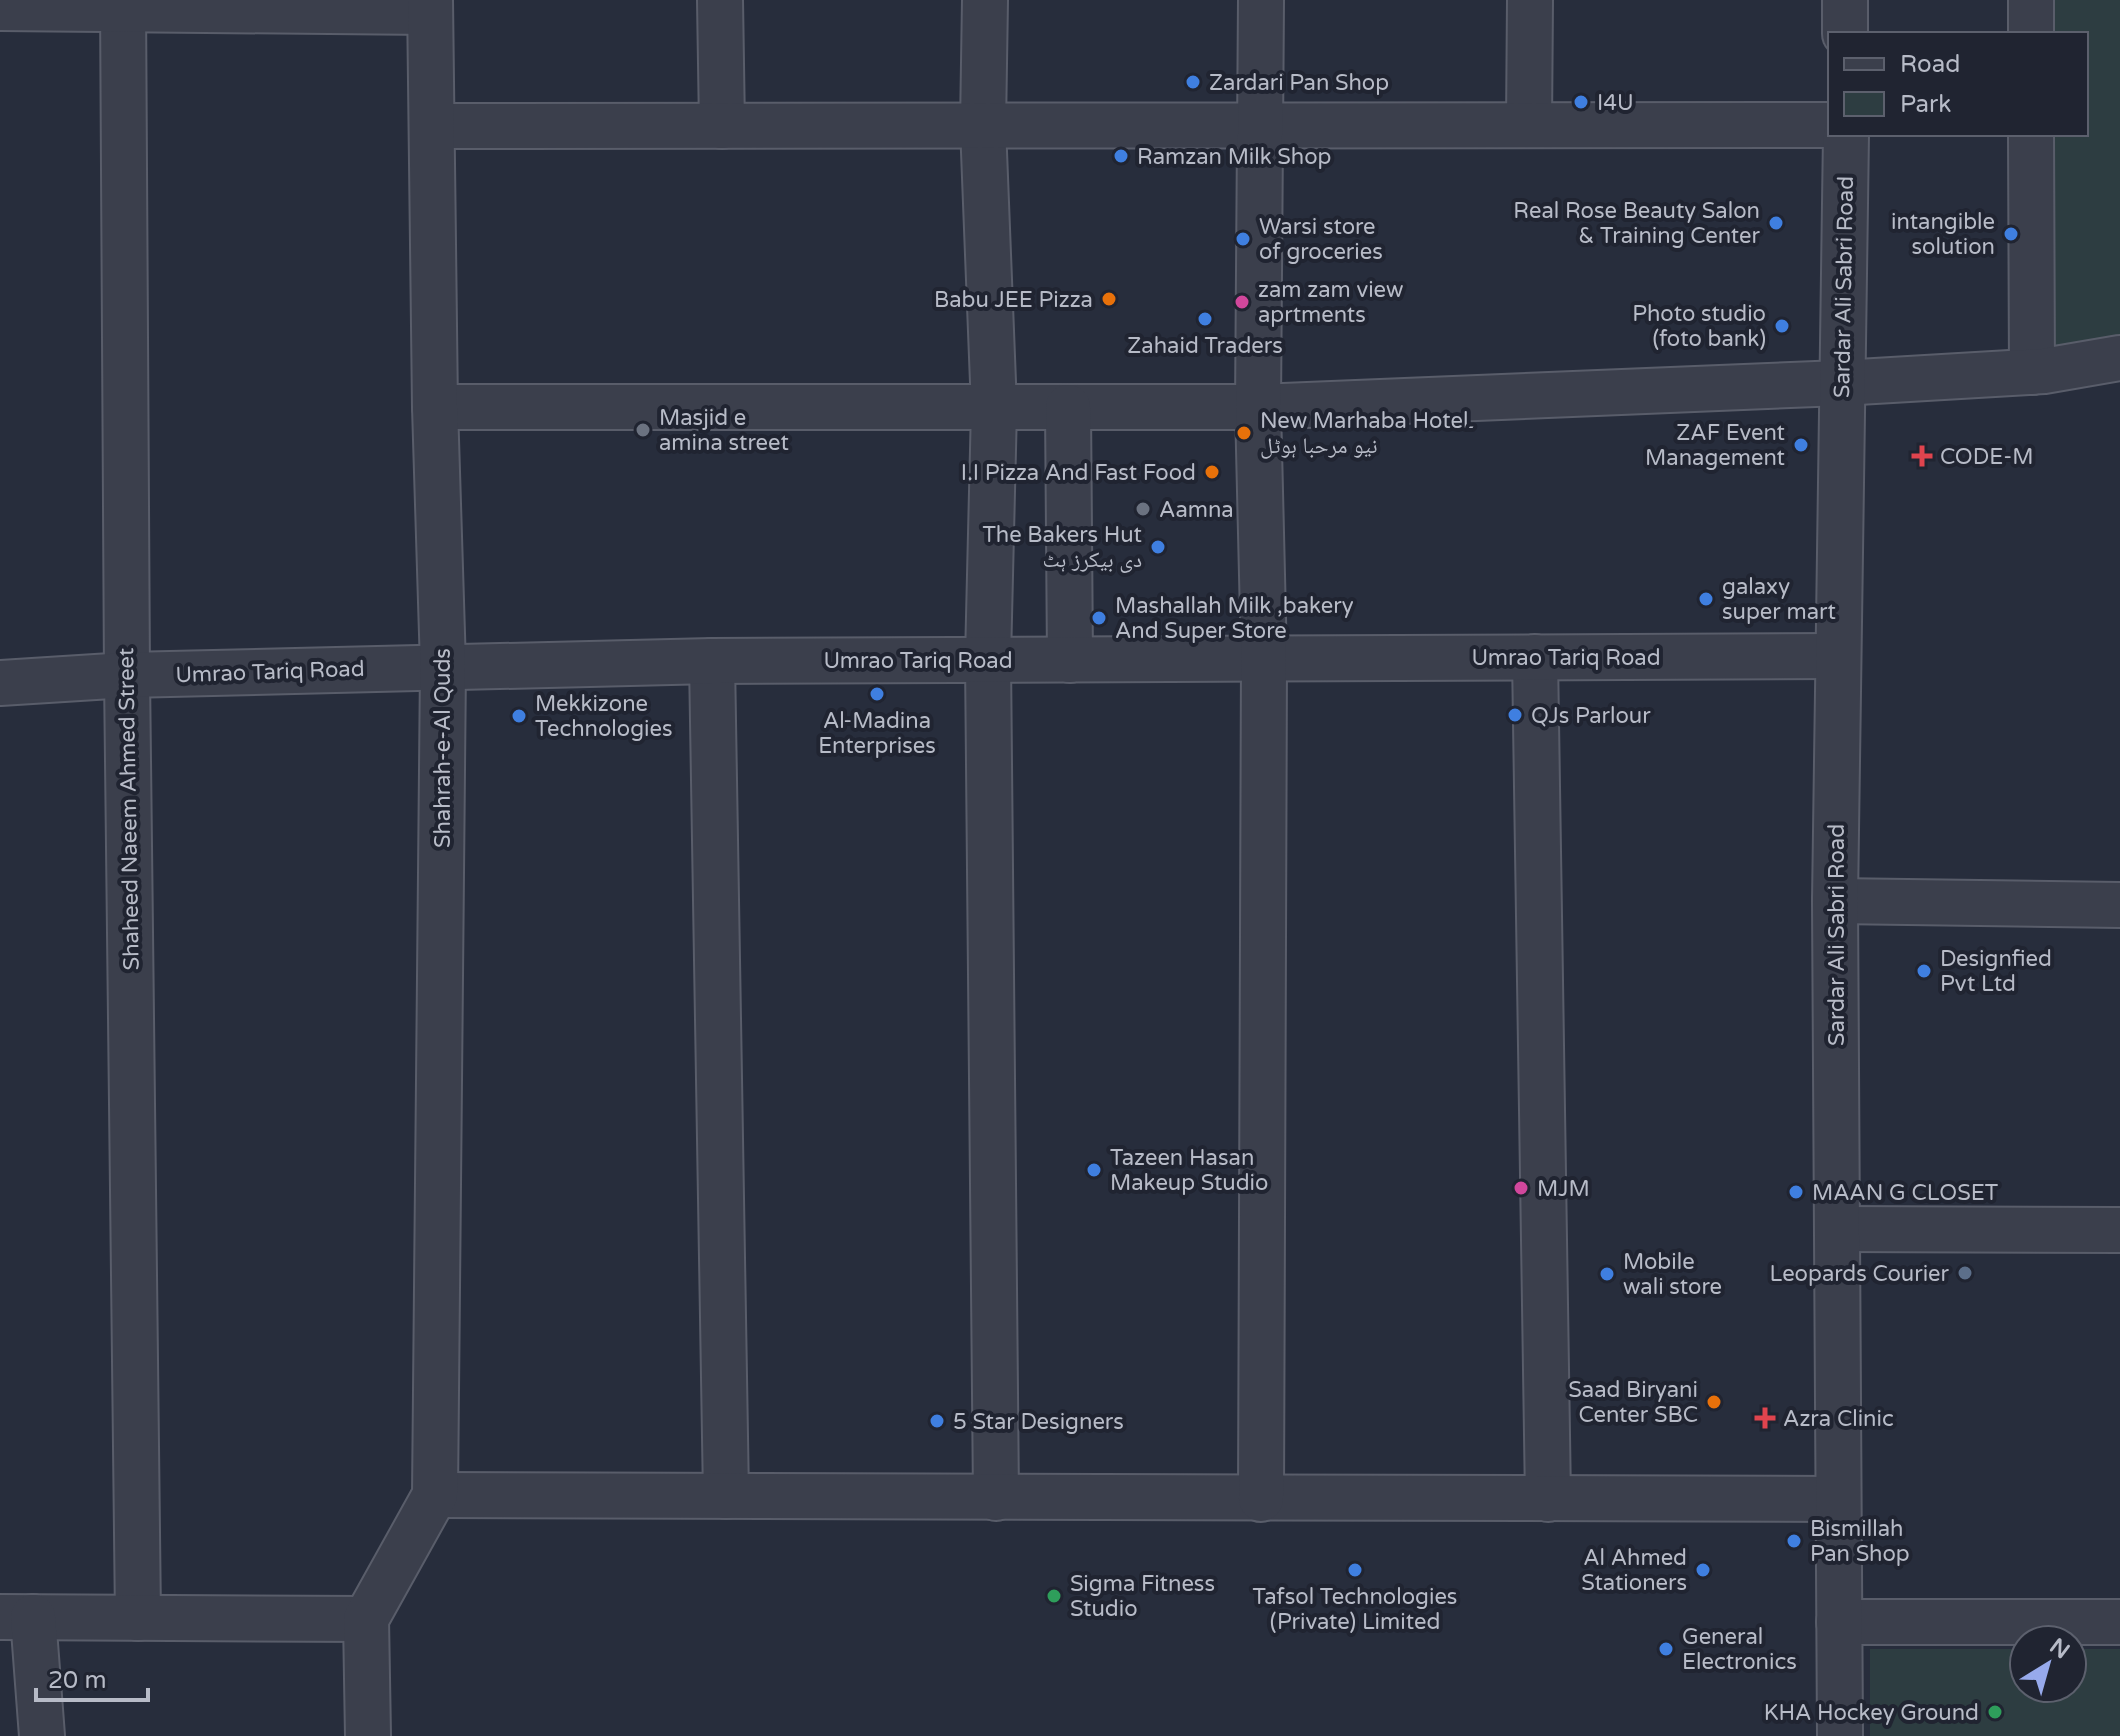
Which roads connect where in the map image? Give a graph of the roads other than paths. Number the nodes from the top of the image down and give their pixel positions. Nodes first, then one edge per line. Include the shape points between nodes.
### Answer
1 (720, 0) edge
2 (985, 0) edge
3 (1261, 0) edge
4 (1530, 0) edge
5 (1845, 0) edge
6 (2031, 0) edge
7 (123, 5) edge
8 (430, 6) edge
9 (0, 8) edge
10 (1845, 32) edge
11 (2031, 32) edge
12 (1260, 125) junction
13 (1529, 125) junction
14 (1828, 125) edge
15 (432, 126) junction
16 (722, 126) junction
17 (983, 126) junction
18 (1846, 136) edge
19 (2031, 136) edge
20 (2120, 358) edge
21 (2032, 372) junction
22 (1841, 383) junction
23 (435, 407) junction
24 (1068, 407) junction
25 (1258, 407) junction
26 (994, 408) junction
27 (1837, 656) junction
28 (1535, 657) junction
29 (988, 659) junction
30 (1264, 659) junction
31 (1070, 660) junction
32 (712, 661) junction
33 (443, 666) junction
34 (127, 675) junction
35 (0, 683) edge
36 (1835, 901) junction
37 (2120, 905) edge
38 (1837, 1229) junction
39 (2120, 1230) edge
40 (435, 1495) junction
41 (726, 1496) junction
42 (996, 1498) junction
43 (1261, 1499) junction
44 (1548, 1499) junction
45 (1838, 1499) junction
46 (17, 1617) edge
47 (138, 1618) junction
48 (366, 1619) junction
49 (1839, 1622) junction
50 (2120, 1622) edge
51 (42, 1736) edge
52 (368, 1736) edge
53 (1840, 1736) edge

1 - 16 street
2 - 17 street
3 - 12 street
4 - 13 street
5 - 10 street
6 - 11 street
7 - 8 street
7 - 9 street
7 - 34 street, Shaheed Naeem Ahmed Street
8 - 15 street, Shahrah-e-Al Quds
12 - 13 street
12 - 17 street
12 - 25 street
13 - 14 street
15 - 16 street
15 - 23 street, Shahrah-e-Al Quds
16 - 17 street
17 - 26 street
18 - 22 street, Sardar Ali Sabri Road
19 - 21 street
20 - 21 street
21 - 22 street
22 - 25 street
22 - 27 street, Sardar Ali Sabri Road
23 - 26 street
23 - 33 street, Shahrah-e-Al Quds
24 - 25 street
24 - 26 street
24 - 31 street
25 - 30 street
26 - 29 street
27 - 28 street, Umrao Tariq Road
27 - 36 street, Sardar Ali Sabri Road
28 - 30 street, Umrao Tariq Road
28 - 44 street
29 - 31 street, Umrao Tariq Road
29 - 32 street, Umrao Tariq Road
29 - 42 street
30 - 31 street, Umrao Tariq Road
30 - 43 street
32 - 33 street, Umrao Tariq Road
32 - 41 street
33 - 34 street, Umrao Tariq Road
33 - 40 street, Shahrah-e-Al Quds
34 - 35 street, Umrao Tariq Road
34 - 47 street, Shaheed Naeem Ahmed Street
36 - 37 street
36 - 38 street, Sardar Ali Sabri Road
38 - 39 street
38 - 45 street, Sardar Ali Sabri Road
40 - 41 street
40 - 48 street
41 - 42 street
42 - 43 street
43 - 44 street
44 - 45 street
45 - 49 street, Sardar Ali Sabri Road
46 - 47 street
46 - 51 street
47 - 48 street
48 - 52 street
49 - 50 street
49 - 53 street, Sardar Ali Sabri Road

